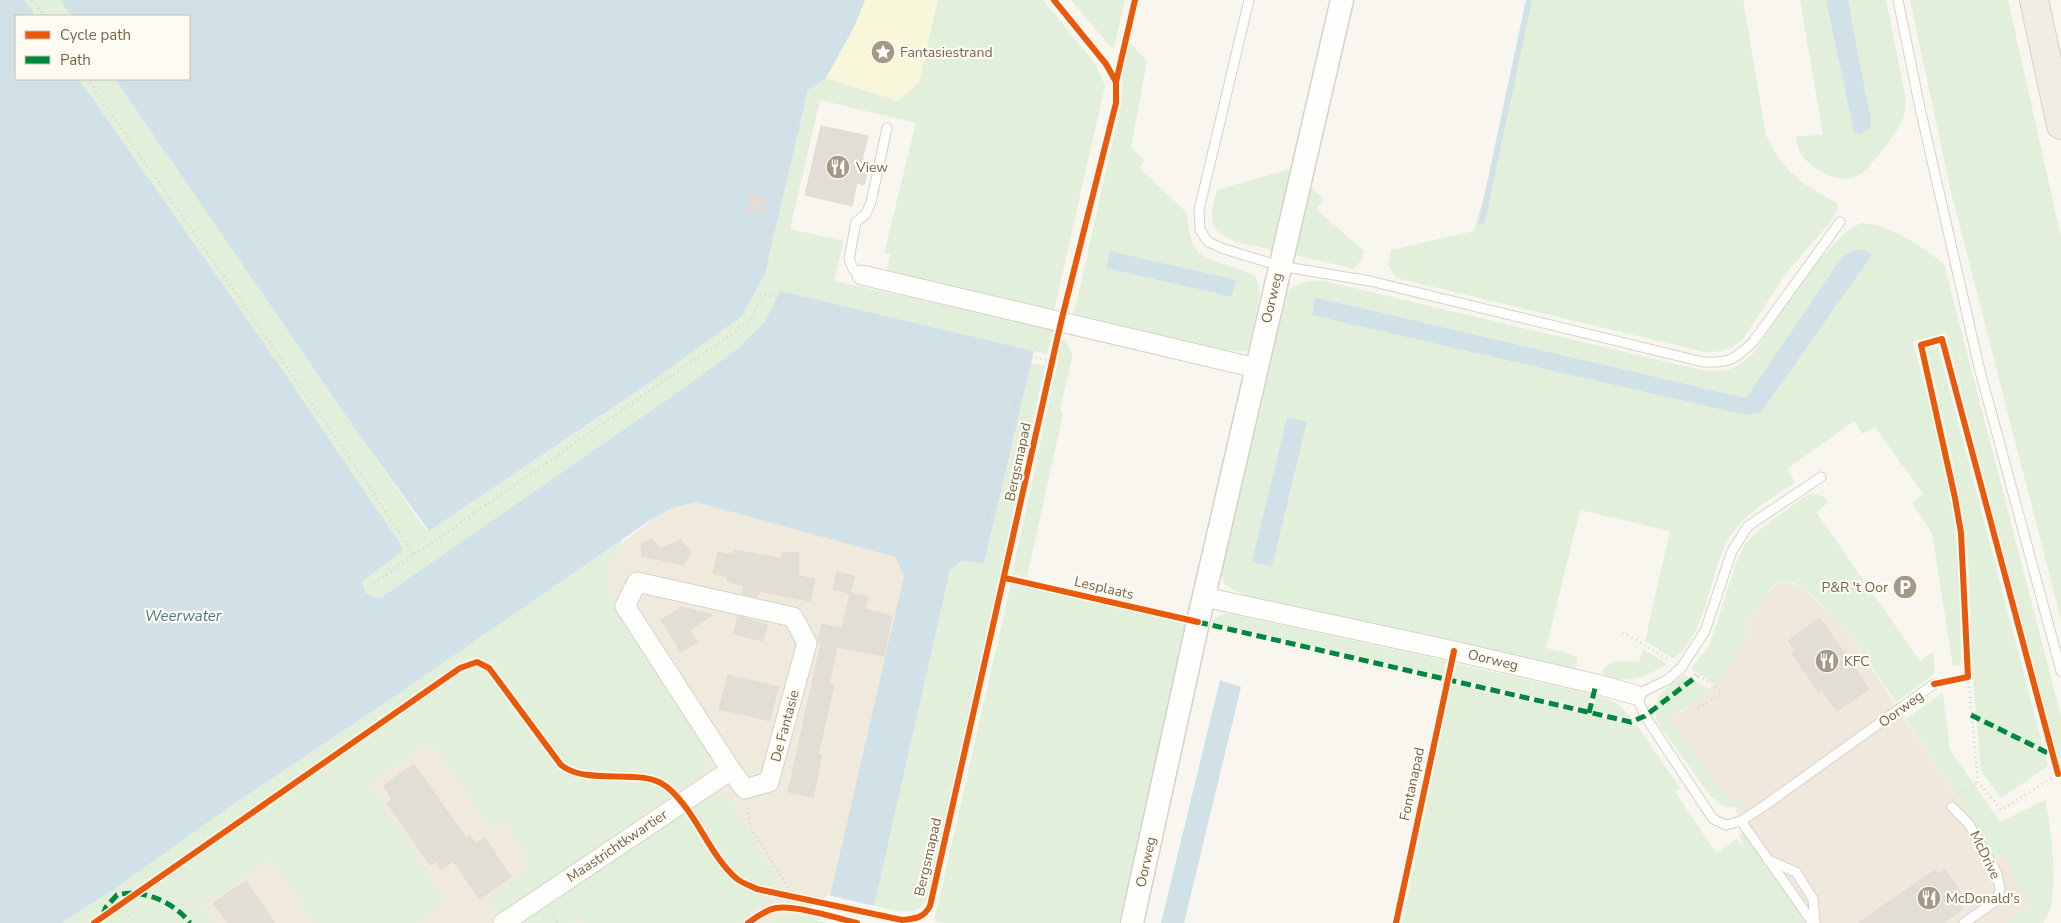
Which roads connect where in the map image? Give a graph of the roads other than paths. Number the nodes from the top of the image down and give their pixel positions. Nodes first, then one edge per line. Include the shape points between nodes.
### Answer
1 (1249, 0) edge
2 (1342, 0) edge
3 (1898, 0) edge
4 (2034, 0) edge
5 (2061, 125) edge
6 (887, 128) dead end
7 (1840, 222) dead end
8 (1280, 266) junction
9 (862, 275) joint
10 (1256, 368) junction
11 (1821, 477) dead end
12 (1204, 597) junction
13 (2061, 672) edge
14 (1934, 684) road end
15 (1636, 695) junction
16 (731, 770) junction
17 (1952, 808) dead end
18 (1741, 821) junction
19 (1768, 860) junction
20 (503, 923) edge
21 (1132, 923) edge
22 (1814, 923) edge
23 (1964, 923) edge

1 - 8 lane via 1199,210 1200,230 1208,242
2 - 8 street, Oorweg
3 - 13 lane via 1979,367
4 - 5 highway
6 - 9 lane via 871,202 866,214 856,222 849,259 852,269
7 - 8 lane via 1753,342 1741,354 1724,363 1703,362 1370,281
8 - 10 street, Oorweg
9 - 10 street
10 - 12 street, Oorweg
11 - 15 lane via 1748,526 1732,551 1705,631 1681,668 1667,680
12 - 15 street, Oorweg
12 - 21 street, Oorweg
14 - 18 lane, Oorweg
15 - 18 lane via 1645,716 1713,819 1726,825
16 - 16 street, De Fantasie via 624,606 637,582 793,617 803,634 807,643 769,782 745,789
16 - 20 street, Maastrichtkwartier
17 - 23 lane, McDrive via 1969,824 1997,874 2000,889 1997,900
18 - 19 lane
19 - 22 lane
19 - 22 lane via 1796,872 1813,899

